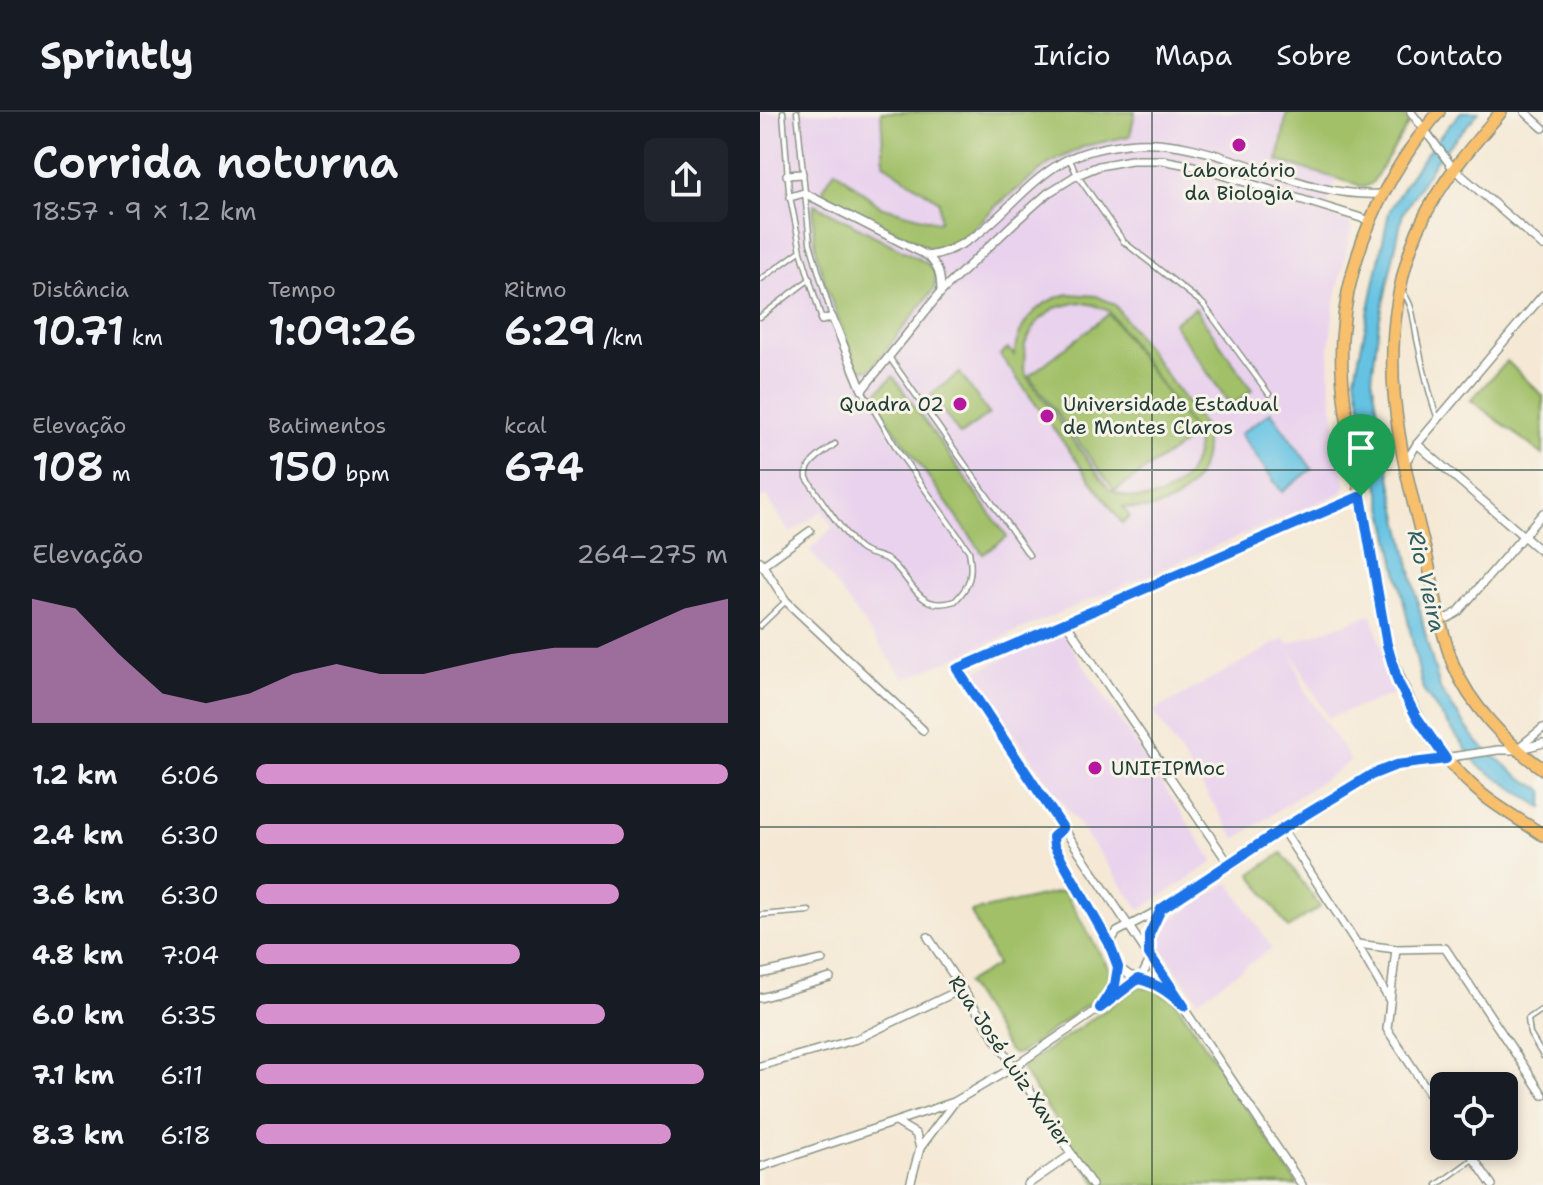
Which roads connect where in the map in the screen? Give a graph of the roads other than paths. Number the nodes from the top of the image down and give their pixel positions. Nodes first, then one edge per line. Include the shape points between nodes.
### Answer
1 (783, 112) edge
2 (797, 112) edge
3 (1411, 112) edge
4 (1439, 112) edge
5 (1501, 112) edge
6 (1525, 112) edge
7 (1543, 128) edge
8 (1427, 135) junction
9 (1069, 158) junction
10 (1449, 164) junction
11 (1251, 166) junction
12 (802, 174) junction
13 (787, 175) junction
14 (1077, 175) junction
15 (1247, 182) junction
16 (804, 193) junction
17 (1382, 194) junction
18 (790, 197) junction
19 (1371, 221) junction
20 (1543, 246) edge
21 (801, 251) junction
22 (928, 256) junction
23 (810, 279) junction
24 (760, 280) edge
25 (1400, 289) junction
26 (941, 292) junction
27 (1543, 295) edge
28 (760, 317) edge
29 (832, 317) junction
30 (822, 320) joint
31 (889, 357) junction
32 (862, 390) junction
33 (1269, 394) dead end
34 (1438, 419) junction
35 (835, 444) dead end
36 (1417, 444) junction
37 (1404, 465) junction
38 (1361, 496) junction
39 (1543, 513) edge
40 (810, 531) dead end
41 (1523, 536) junction
42 (1543, 553) edge
43 (1029, 555) dead end
44 (761, 565) edge
45 (786, 601) junction
46 (1439, 616) junction
47 (1066, 623) junction
48 (760, 626) edge
49 (1543, 728) edge
50 (923, 730) dead end
51 (1543, 743) edge
52 (1517, 750) junction
53 (1446, 759) junction
54 (1543, 769) edge
55 (1063, 828) junction
56 (1282, 829) junction
57 (1543, 835) edge
58 (1076, 848) junction
59 (1060, 858) junction
60 (1229, 864) junction
61 (1161, 909) junction
62 (809, 911) dead end
63 (760, 915) edge
64 (1130, 927) junction
65 (928, 937) dead end
66 (1109, 943) junction
67 (1357, 944) junction
68 (1380, 948) junction
69 (1396, 949) junction
70 (1149, 954) junction
71 (822, 960) dead end
72 (1118, 967) junction
73 (1371, 967) junction
74 (760, 974) edge
75 (830, 978) dead end
76 (1138, 979) junction
77 (962, 989) junction
78 (760, 998) edge
79 (1390, 1001) junction
80 (1184, 1006) junction
81 (1100, 1008) junction
82 (1543, 1009) edge
83 (1543, 1056) edge
84 (760, 1066) edge
85 (1014, 1067) junction
86 (1430, 1094) edge
87 (1543, 1095) edge
88 (954, 1102) junction
89 (895, 1122) junction
90 (920, 1148) junction
91 (1072, 1154) junction
92 (1472, 1160) edge
93 (1474, 1160) edge
94 (760, 1166) edge
95 (910, 1185) edge
96 (1027, 1185) edge
97 (1092, 1185) edge
98 (1302, 1185) edge
99 (1437, 1185) edge
100 (1492, 1185) edge

1 - 13 lane
2 - 12 lane
3 - 8 street
4 - 8 main road
5 - 10 main road
6 - 7 street
8 - 10 street
8 - 17 main road
9 - 11 street via 1126,144 1159,143
9 - 14 lane
9 - 22 street via 974,238
10 - 20 street
10 - 25 main road via 1412,247
11 - 15 street
11 - 17 street via 1351,195
12 - 13 street
12 - 16 lane
13 - 18 lane
14 - 15 street via 1121,162 1162,160
14 - 26 street via 1048,193
14 - 33 lane via 1124,242 1203,304
15 - 19 street
16 - 18 street
16 - 22 street
16 - 29 lane via 814,263
17 - 19 main road
18 - 21 lane
19 - 38 main road via 1352,277 1342,338 1345,416
21 - 23 lane
21 - 24 lane
22 - 26 street via 937,265
23 - 28 lane
23 - 30 lane
25 - 34 lane via 1414,313
25 - 37 main road via 1391,350
26 - 31 street
27 - 34 street
29 - 30 street
29 - 32 street
31 - 32 street
31 - 43 lane
32 - 35 lane via 969,551 973,570 955,601 923,600 891,561 859,548 807,478 809,465
34 - 36 street
36 - 37 street
36 - 41 street
37 - 46 main road
38 - 47 street
38 - 53 main road via 1398,682
39 - 41 street
40 - 44 street
41 - 42 street
41 - 46 street via 1458,612
44 - 45 street
45 - 48 lane
45 - 50 street
46 - 52 main road via 1454,666 1486,718
47 - 55 street via 957,669
47 - 60 street
49 - 52 street
51 - 52 street
52 - 53 street
52 - 54 main road
53 - 56 street via 1396,765 1371,775
53 - 57 main road via 1479,792
55 - 58 street
55 - 59 street via 1053,837
56 - 60 street
56 - 67 street
58 - 59 street via 1064,850
58 - 64 street
59 - 66 street
60 - 61 street
61 - 64 street
61 - 70 street via 1149,935
62 - 63 lane
64 - 66 street
64 - 70 street
65 - 77 street, Rua José Luiz Xavier
66 - 72 street
67 - 68 street
67 - 73 street
68 - 69 street
68 - 73 street via 1372,955
69 - 79 street
69 - 87 street via 1445,948
70 - 76 street via 1148,968
70 - 80 street
71 - 74 street
72 - 76 street
72 - 81 street via 1115,985
73 - 79 street
75 - 78 street
76 - 80 street via 1168,990
76 - 81 street
77 - 84 street via 857,1039
77 - 85 street, Rua José Luiz Xavier
79 - 86 street via 1387,1029
80 - 98 street
81 - 85 street
82 - 83 lane via 1528,1019
85 - 88 street
85 - 91 street, Rua José Luiz Xavier
88 - 89 street
88 - 90 street
89 - 90 street via 916,1134
89 - 94 street
90 - 95 street
91 - 96 street
91 - 97 street, Rua José Luiz Xavier
92 - 99 lane
93 - 100 street

